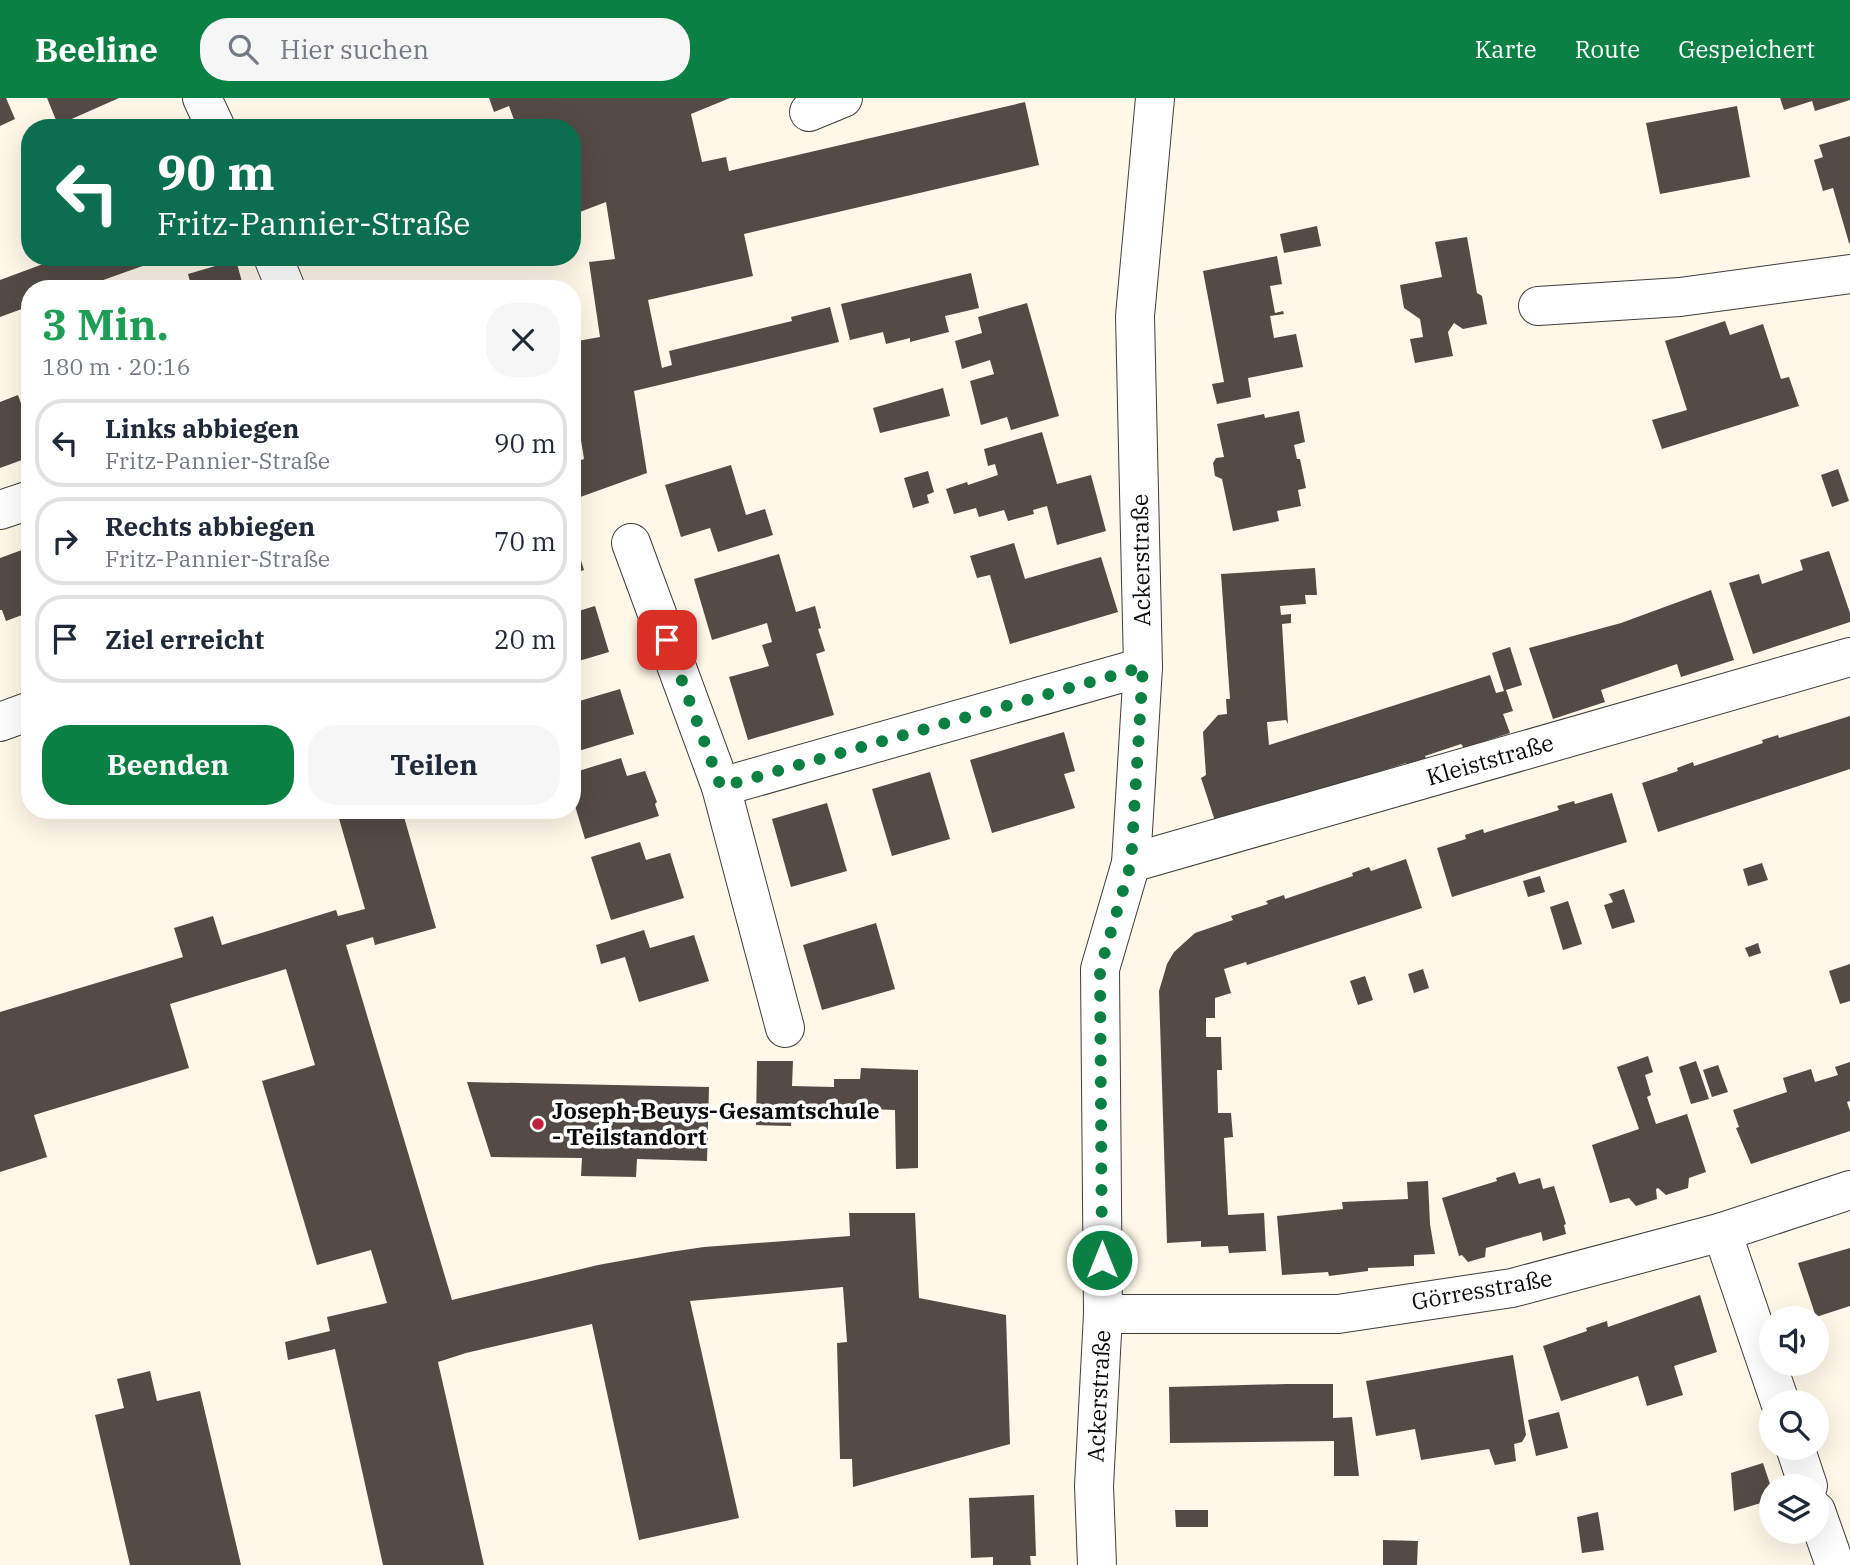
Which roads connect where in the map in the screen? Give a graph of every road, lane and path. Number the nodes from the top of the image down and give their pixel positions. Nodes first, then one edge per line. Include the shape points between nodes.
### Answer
1 (202, 98) edge
2 (1155, 98) edge
3 (212, 119) edge
4 (1850, 274) edge
5 (1538, 306) dead end
6 (21, 503) edge
7 (0, 510) edge
8 (631, 543) dead end
9 (1850, 657) edge
10 (1143, 667) junction
11 (21, 714) edge
12 (0, 722) edge
13 (721, 787) junction
14 (1131, 863) junction
15 (785, 1028) dead end
16 (1850, 1191) edge
17 (1722, 1232) junction
18 (1102, 1314) junction
19 (1776, 1390) edge
20 (1828, 1544) edge
21 (1097, 1565) edge
22 (1835, 1565) edge

1 - 3 street
2 - 10 street, Ackerstraße via 1135,316
4 - 5 street via 1680,297
6 - 7 street
8 - 13 street
9 - 14 street, Kleiststraße
10 - 13 street
10 - 14 street, Ackerstraße
11 - 12 street
13 - 15 street
14 - 18 street, Ackerstraße via 1100,969
16 - 17 street, Görresstraße
17 - 18 street, Görresstraße via 1512,1288 1338,1314
17 - 19 street
18 - 21 street, Ackerstraße via 1094,1486
20 - 22 street

